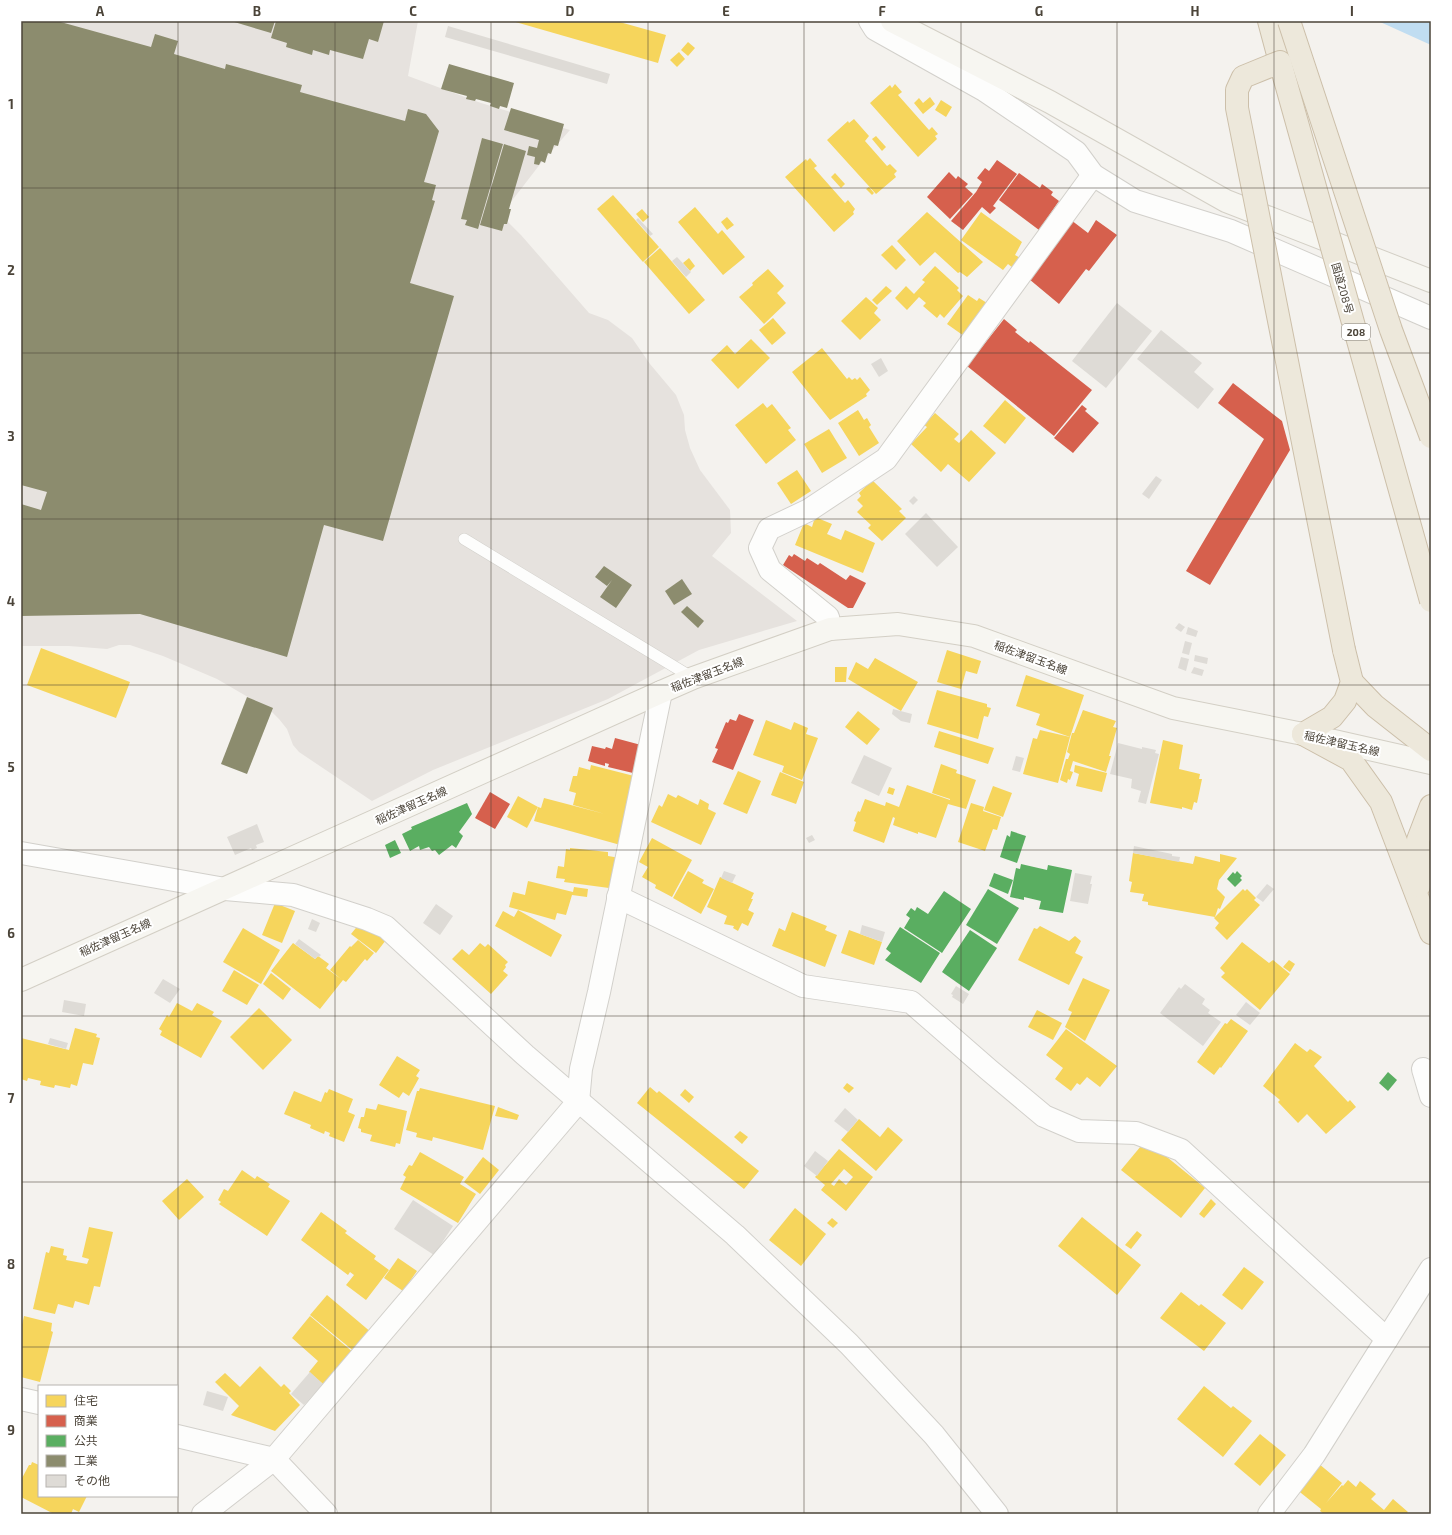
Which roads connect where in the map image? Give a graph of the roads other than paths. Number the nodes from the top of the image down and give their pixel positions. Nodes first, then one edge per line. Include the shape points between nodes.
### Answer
1 (870, 21) edge
2 (892, 21) edge
3 (1269, 21) edge
4 (1289, 21) edge
5 (1280, 62) junction
6 (1093, 175) junction
7 (1431, 281) edge
8 (1431, 318) edge
9 (1431, 437) edge
10 (464, 539) dead end
11 (1431, 601) edge
12 (830, 629) junction
13 (693, 678) junction
14 (1352, 682) junction
15 (661, 692) junction
16 (1303, 734) junction
17 (1431, 750) edge
18 (1431, 764) edge
19 (1431, 806) edge
20 (21, 853) edge
21 (225, 889) junction
22 (618, 898) junction
23 (1419, 901) junction
24 (1431, 933) edge
25 (21, 980) edge
26 (1423, 1069) dead end
27 (1431, 1096) edge
28 (578, 1102) junction
29 (1431, 1269) edge
30 (1387, 1339) junction
31 (21, 1399) edge
32 (38, 1403) edge
33 (178, 1436) edge
34 (274, 1459) junction
35 (203, 1514) edge
36 (326, 1514) edge
37 (997, 1514) edge
38 (1269, 1514) edge

1 - 6 street via 876,29 984,90 1076,152
2 - 7 main road via 1050,102 1226,201
3 - 5 highway, 国道208号 / 208
4 - 9 highway, bridge via 1391,330
5 - 11 highway, 国道208号 / 208, bridge
5 - 14 highway, bridge via 1243,77 1237,90 1237,108
6 - 8 street via 1135,202 1231,231
6 - 12 street via 886,459 809,510 769,529 760,548 770,570 828,617
10 - 13 lane
12 - 13 main road, 稲佐津留玉名線
12 - 16 main road, 稲佐津留玉名線 via 898,624 974,636 1173,708
13 - 15 main road, 稲佐津留玉名線
14 - 16 highway via 1345,701 1332,717
14 - 17 highway via 1375,706
15 - 21 main road, 稲佐津留玉名線
15 - 22 street
16 - 18 main road, 稲佐津留玉名線
16 - 23 highway via 1351,760 1381,802
19 - 23 highway via 1418,840
20 - 21 street
21 - 25 main road, 稲佐津留玉名線
21 - 28 street via 293,895 386,927
22 - 28 street via 581,1069
22 - 30 street via 803,986 911,1002 1044,1116 1079,1131 1136,1133 1181,1150
23 - 24 highway
26 - 27 street
28 - 34 street
28 - 37 street via 735,1235 849,1344 934,1434
29 - 30 street
30 - 38 street via 1314,1455
31 - 32 street
33 - 34 street
34 - 35 street
34 - 36 street

